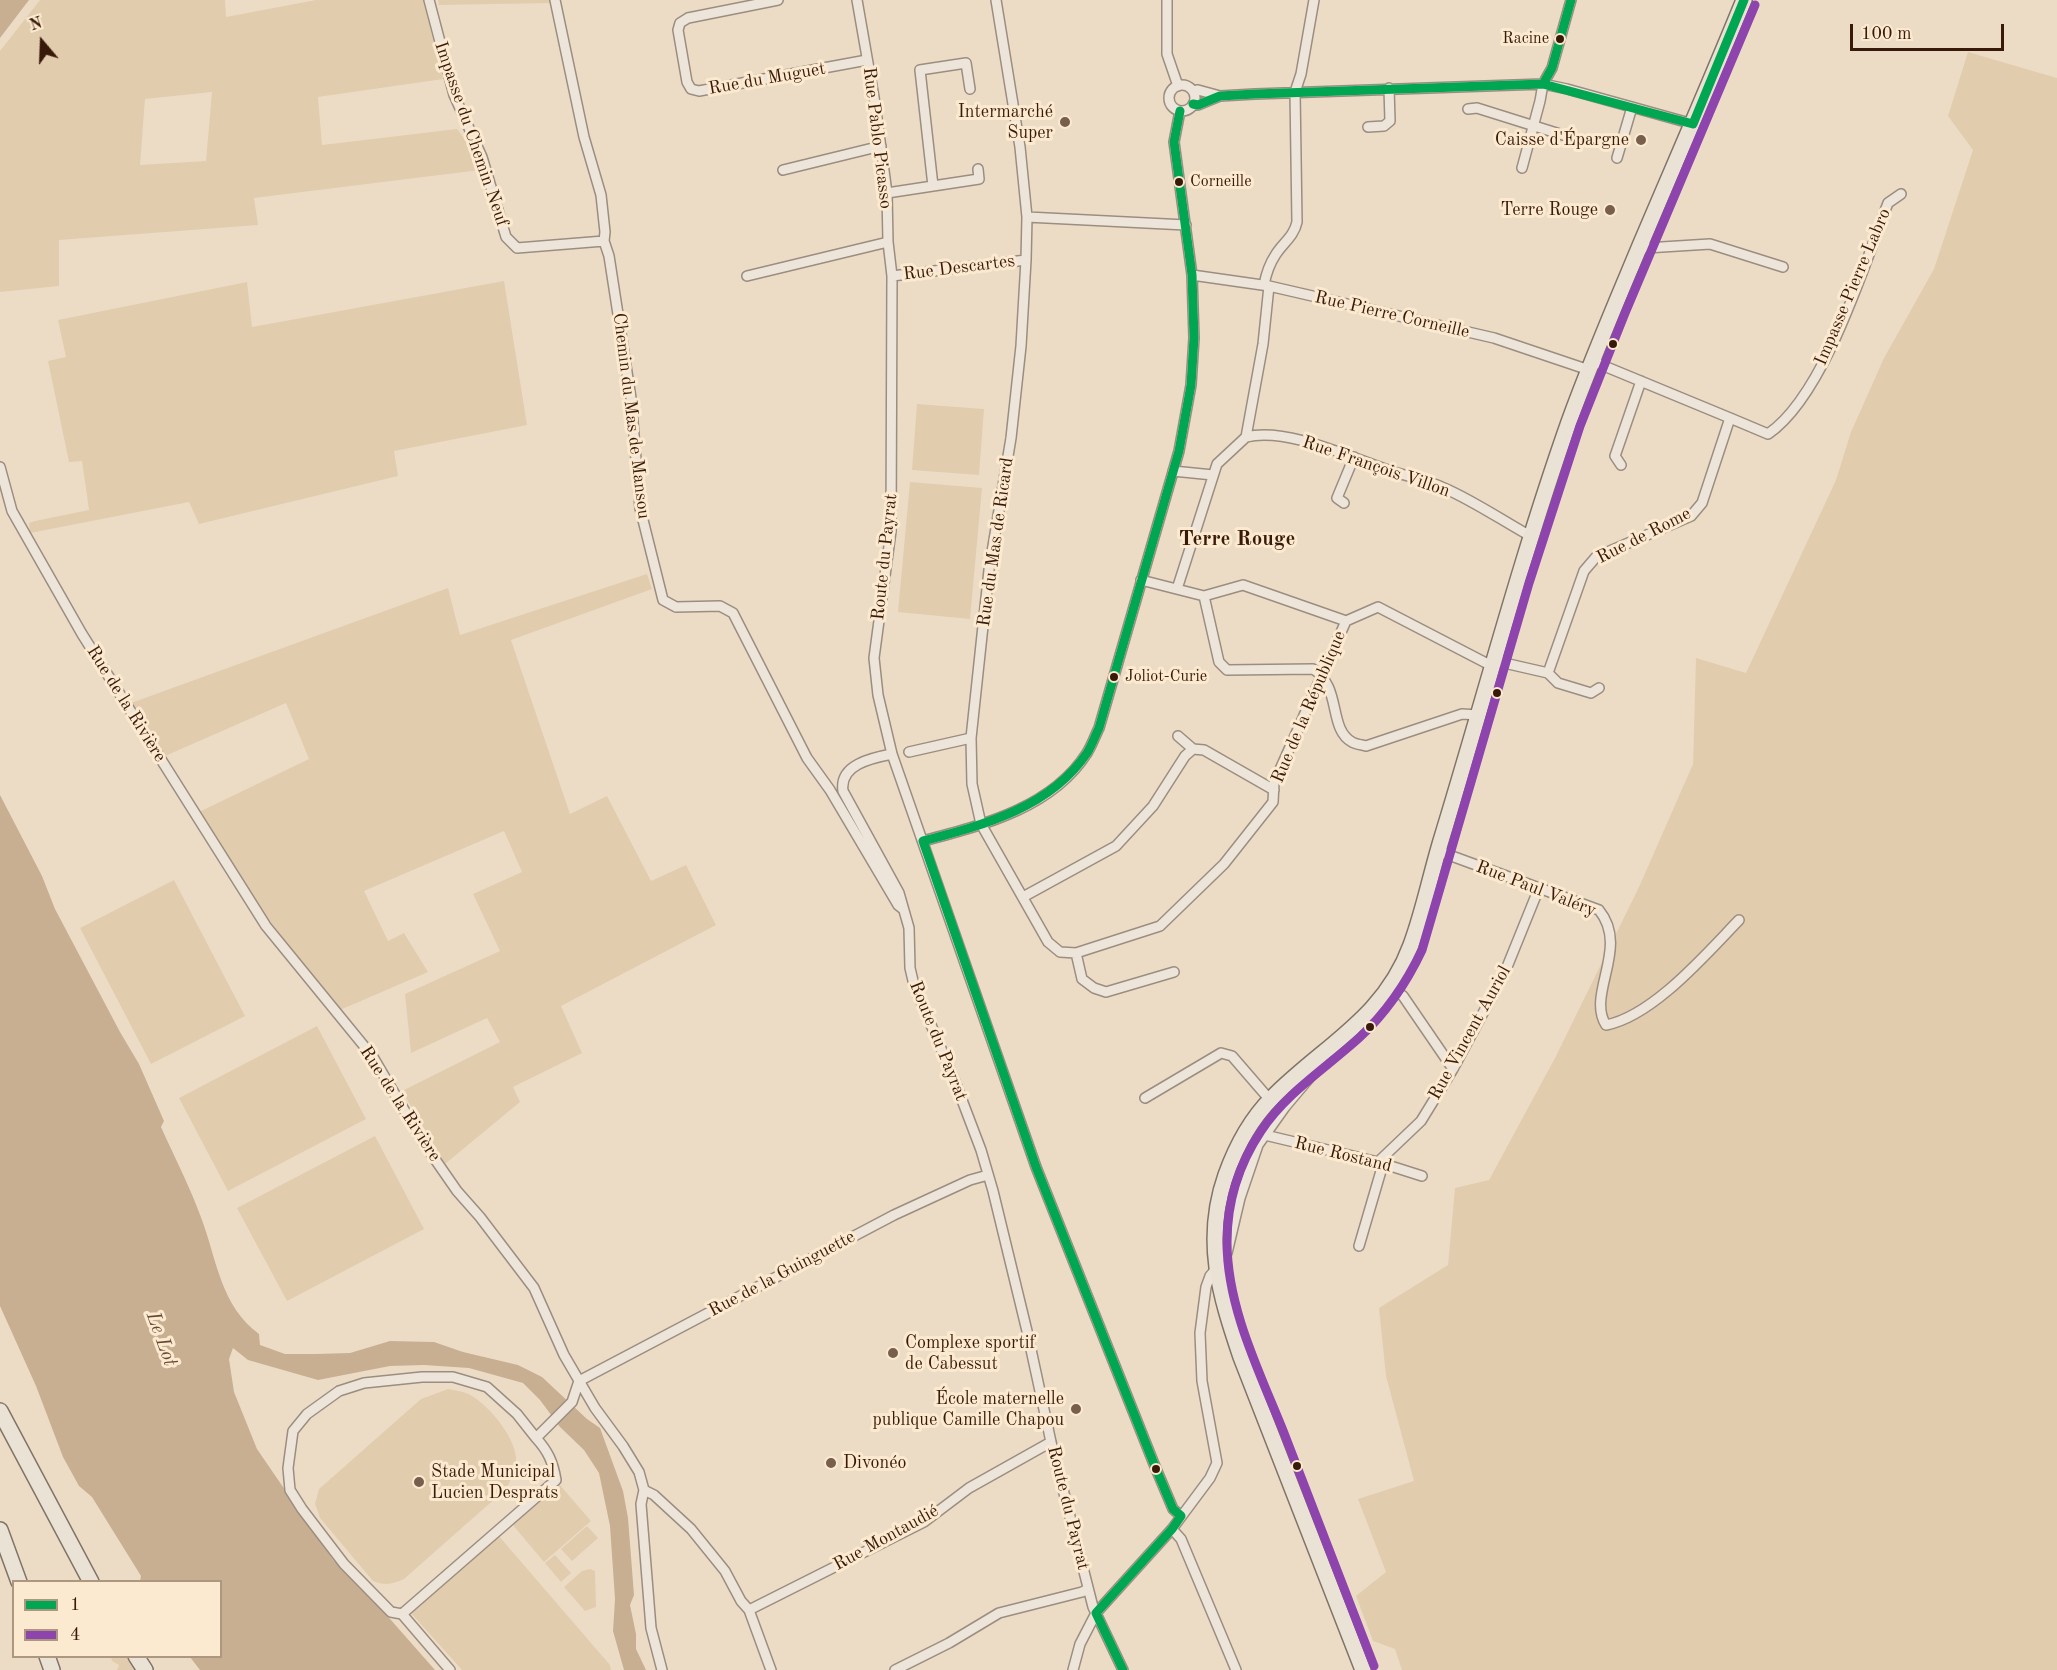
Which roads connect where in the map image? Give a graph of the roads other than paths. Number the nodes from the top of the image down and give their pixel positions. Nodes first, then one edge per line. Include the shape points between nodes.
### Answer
1 (429, 0) edge
2 (555, 0) edge
3 (778, 0) edge
4 (856, 0) edge
5 (996, 0) edge
6 (1167, 0) edge
7 (1314, 0) edge
8 (1571, 0) edge
9 (1744, 0) edge
10 (867, 60) junction
11 (1543, 84) junction
12 (1178, 86) junction
13 (1389, 88) junction
14 (970, 89) dead end
15 (1193, 91) junction
16 (1295, 92) junction
17 (1220, 96) junction
18 (1193, 104) junction
19 (1632, 106) junction
20 (1468, 109) dead end
21 (1180, 111) junction
22 (1693, 124) junction
23 (1368, 127) dead end
24 (1534, 127) junction
25 (1563, 135) dead end
26 (880, 146) junction
27 (1617, 158) dead end
28 (1522, 168) dead end
29 (978, 169) dead end
30 (783, 170) dead end
31 (933, 186) junction
32 (887, 193) junction
33 (1901, 194) dead end
34 (1027, 217) junction
35 (1186, 225) junction
36 (604, 241) junction
37 (888, 242) junction
38 (1640, 246) junction
39 (1026, 260) junction
40 (1783, 267) dead end
41 (1192, 275) junction
42 (747, 276) dead end
43 (892, 276) junction
44 (1266, 286) junction
45 (1590, 366) junction
46 (1641, 381) junction
47 (1730, 418) junction
48 (1246, 437) junction
49 (1354, 457) junction
50 (1621, 465) dead end
51 (0, 467) edge
52 (1173, 471) junction
53 (1213, 475) junction
54 (1344, 503) dead end
55 (1532, 537) junction
56 (1141, 580) junction
57 (1177, 589) junction
58 (1204, 596) junction
59 (1346, 621) junction
60 (1495, 663) junction
61 (1548, 673) junction
62 (1322, 674) junction
63 (1599, 688) dead end
64 (1478, 715) junction
65 (1178, 736) dead end
66 (971, 738) junction
67 (1193, 749) junction
68 (909, 752) dead end
69 (892, 754) junction
70 (1274, 790) junction
71 (981, 824) junction
72 (923, 841) junction
73 (1438, 851) junction
74 (1539, 888) junction
75 (1023, 897) junction
76 (903, 909) junction
77 (1739, 920) dead end
78 (1076, 953) junction
79 (1174, 972) dead end
80 (1390, 987) junction
81 (1318, 1058) junction
82 (1453, 1069) junction
83 (1145, 1098) dead end
84 (1269, 1100) junction
85 (1264, 1136) junction
86 (1380, 1163) junction
87 (988, 1175) junction
88 (1422, 1176) dead end
89 (1359, 1246) dead end
90 (1215, 1264) junction
91 (579, 1381) junction
92 (0, 1411) edge
93 (536, 1438) junction
94 (1051, 1442) junction
95 (644, 1490) junction
96 (1181, 1516) junction
97 (1172, 1529) junction
98 (0, 1530) edge
99 (19, 1580) edge
100 (90, 1580) edge
101 (1088, 1589) junction
102 (749, 1610) junction
103 (1096, 1613) junction
104 (402, 1614) junction
105 (1121, 1666) edge
106 (660, 1669) edge
107 (450, 1670) edge
108 (771, 1670) edge
109 (895, 1670) edge
110 (1073, 1670) edge
111 (1236, 1670) edge
112 (1364, 1670) edge

1 - 36 street, Impasse du Chemin Neuf via 447,77 482,157 506,237 517,248
2 - 36 street, Chemin du Mas de Mansou via 584,137 601,195
3 - 10 street, Rue du Muguet via 688,18 681,23 678,30 691,88 699,91
4 - 10 street, Rue Pablo Picasso
5 - 34 street, Rue du Mas de Ricard
6 - 12 street via 1167,54
7 - 16 street
8 - 11 street via 1552,68
9 - 22 main road
10 - 26 street, Rue Pablo Picasso
11 - 13 street
11 - 19 street
11 - 24 street
12 - 15 street
12 - 21 street via 1172,90 1169,101
13 - 16 street
13 - 23 street via 1390,121 1384,126
14 - 31 street via 966,63 920,70
15 - 17 street
15 - 18 street
16 - 17 street
16 - 44 street via 1297,222 1295,232 1277,253 1266,275
17 - 18 street
18 - 21 street
19 - 22 street
19 - 27 street
20 - 24 street via 1478,108
21 - 35 street via 1174,141
22 - 38 main road
24 - 25 street
24 - 28 street
26 - 30 street
26 - 32 street, Rue Pablo Picasso
29 - 31 street via 979,179
31 - 32 street
32 - 37 street, Rue Pablo Picasso
33 - 47 street, Impasse Pierre Labro via 1888,203 1835,338 1800,402 1768,434
34 - 35 street
34 - 39 street, Rue du Mas de Ricard
35 - 41 street
36 - 76 street, Chemin du Mas de Mansou via 631,398 640,508 663,600 676,608 720,606 733,613 807,758
37 - 42 street
37 - 43 street, Rue Pablo Picasso
38 - 40 street via 1710,244
38 - 45 main road
39 - 43 street, Rue Descartes
39 - 66 street, Rue du Mas de Ricard via 1011,438 989,570
41 - 44 street, Rue Pierre Corneille
41 - 52 street via 1191,385
43 - 69 street, Route du Payrat via 891,531 874,658
44 - 45 street, Rue Pierre Corneille via 1494,338
44 - 48 street via 1263,344
45 - 46 street
45 - 55 main road
46 - 47 street
46 - 50 street via 1615,456
47 - 61 street, Rue de Rome via 1702,503 1691,516 1596,557 1584,571
48 - 49 street, Rue François Villon via 1290,438
48 - 53 street via 1217,464
49 - 54 street via 1337,498
49 - 55 street, Rue François Villon via 1443,487
51 - 91 street, Rue de la Rivière via 12,511 77,625 266,926 373,1057 457,1191 534,1288
52 - 53 street
52 - 56 street
53 - 57 street
55 - 60 main road
56 - 57 street
56 - 71 street via 1099,728 1087,753 1065,780 1034,802
57 - 58 street
58 - 59 street via 1243,585
58 - 62 street via 1219,662 1227,670 1313,669
59 - 60 street via 1378,608 1488,664
59 - 62 street, Rue de la République
60 - 61 street
60 - 64 main road
61 - 63 street via 1558,683 1591,693
62 - 64 street via 1328,682 1341,732 1352,742 1366,746 1462,714
62 - 70 street, Rue de la République
64 - 73 main road
65 - 67 street
66 - 68 street
66 - 71 street, Rue du Mas de Ricard via 972,784
67 - 70 street via 1204,750
67 - 75 street via 1153,806 1116,846
69 - 72 street
69 - 76 street, Route du Payrat via 852,768 842,782 899,893
70 - 78 street, Rue de la République via 1273,802 1224,864 1160,926
71 - 72 street
71 - 75 street
72 - 96 street via 1036,1167 1154,1464 1173,1509
73 - 74 street, Rue Paul Valéry
73 - 80 main road via 1411,946
74 - 77 street, Rue Paul Valéry via 1599,910 1607,920 1610,957 1600,1003 1606,1025 1621,1022 1664,994
74 - 82 street, Rue Vincent Auriol via 1506,972
75 - 78 street via 1048,942 1060,952
76 - 87 street, Route du Payrat via 909,928 914,986 954,1079
78 - 79 street via 1082,979 1106,992
80 - 81 main road via 1364,1019
80 - 82 street via 1403,996
81 - 84 main road
81 - 85 street via 1322,1063
82 - 86 street, Rue Vincent Auriol via 1421,1121
83 - 84 street via 1221,1053 1232,1056
84 - 90 main road via 1247,1130 1225,1176 1214,1231
85 - 86 street, Rue Rostand
85 - 90 street via 1240,1198 1227,1253
86 - 88 street, Rue Rostand
86 - 89 street
87 - 91 street, Rue de la Guinguette via 894,1215
87 - 94 street, Route du Payrat
90 - 96 street via 1206,1287 1200,1333 1202,1381 1217,1463
90 - 112 main road via 1241,1357
91 - 93 street via 572,1402
91 - 95 street, Rue de la Rivière via 639,1472
92 - 100 main road
93 - 104 street via 553,1462 556,1480
93 - 104 street via 517,1414 486,1387 453,1377 364,1383 339,1391 312,1410 293,1431 288,1468 296,1500 344,1564 391,1612
94 - 101 street, Route du Payrat
94 - 102 street, Rue Montaudié via 969,1488 924,1522
95 - 102 street via 691,1529 725,1571
95 - 106 street via 642,1513 651,1628
96 - 97 street
97 - 103 street
97 - 111 street via 1181,1539
98 - 99 main road
101 - 103 street, Route du Payrat
101 - 109 street via 999,1613
102 - 108 street
103 - 105 street, Route du Payrat
103 - 110 street via 1080,1644
104 - 107 street

